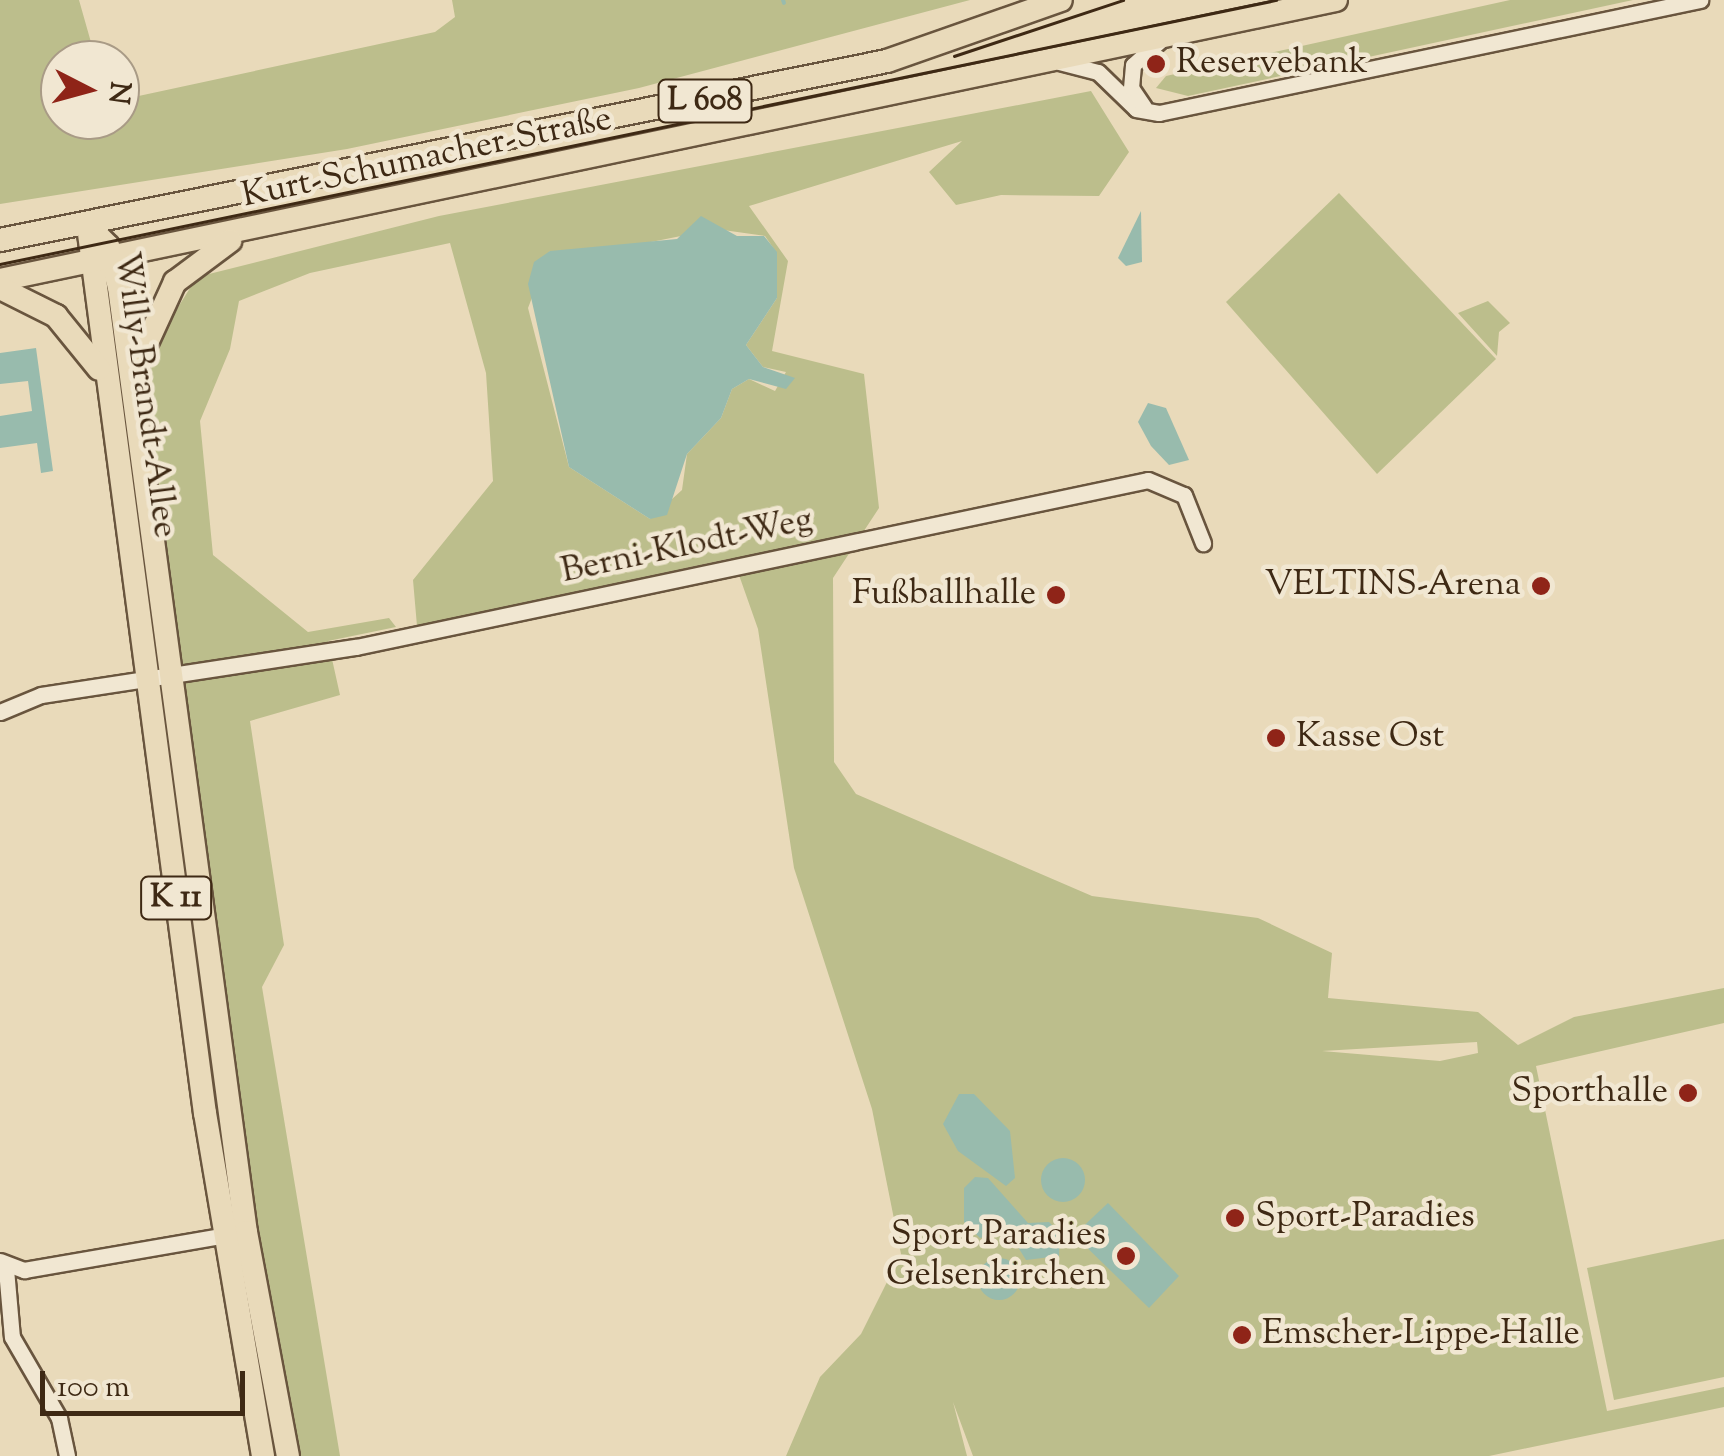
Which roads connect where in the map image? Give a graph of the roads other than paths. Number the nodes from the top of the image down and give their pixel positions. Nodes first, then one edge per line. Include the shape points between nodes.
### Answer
1 (1061, 0) edge
2 (1336, 0) edge
3 (1700, 0) edge
4 (1166, 36) junction
5 (1056, 61) junction
6 (1148, 111) junction
7 (88, 226) junction
8 (240, 234) junction
9 (0, 240) edge
10 (114, 261) junction
11 (88, 267) junction
12 (0, 280) edge
13 (0, 288) edge
14 (132, 380) junction
15 (106, 382) junction
16 (1203, 543) dead end
17 (172, 680) junction
18 (148, 684) junction
19 (0, 712) edge
20 (235, 1234) junction
21 (3, 1265) edge
22 (67, 1456) edge
23 (264, 1456) edge
24 (288, 1456) edge

1 - 7 main road, Kurt-Schumacher-Straße / L 608 via 888,61
2 - 4 main road, Kurt-Schumacher-Straße / L 608
3 - 6 street
4 - 5 main road, Kurt-Schumacher-Straße / L 608
4 - 6 street via 1133,65 1132,88
5 - 6 street via 1098,72
5 - 8 main road, Kurt-Schumacher-Straße / L 608
7 - 9 main road, Kurt-Schumacher-Straße / L 608
7 - 10 main road, Willy-Brandt-Allee / K 11
7 - 11 main road, Willy-Brandt-Allee / K 11
8 - 10 main road, Kurt-Schumacher-Straße / L 608
8 - 14 main road via 175,282 146,330
10 - 11 main road, Kurt-Schumacher-Straße / L 608
10 - 14 main road, Willy-Brandt-Allee / K 11
11 - 12 main road, Kurt-Schumacher-Straße / L 608
11 - 15 main road, Willy-Brandt-Allee / K 11
13 - 15 main road via 56,316
14 - 17 main road, Willy-Brandt-Allee / K 11
15 - 18 main road, Willy-Brandt-Allee / K 11
16 - 17 street, Berni-Klodt-Weg via 1184,494 1148,480
17 - 18 street, Berni-Klodt-Weg
17 - 20 main road, Willy-Brandt-Allee / K 11
18 - 19 street, Berni-Klodt-Weg via 41,694
18 - 20 main road, Willy-Brandt-Allee / K 11
20 - 21 street
20 - 23 main road, Willy-Brandt-Allee / K 11
20 - 24 main road, Willy-Brandt-Allee / K 11
21 - 22 street via 12,1337 59,1418

